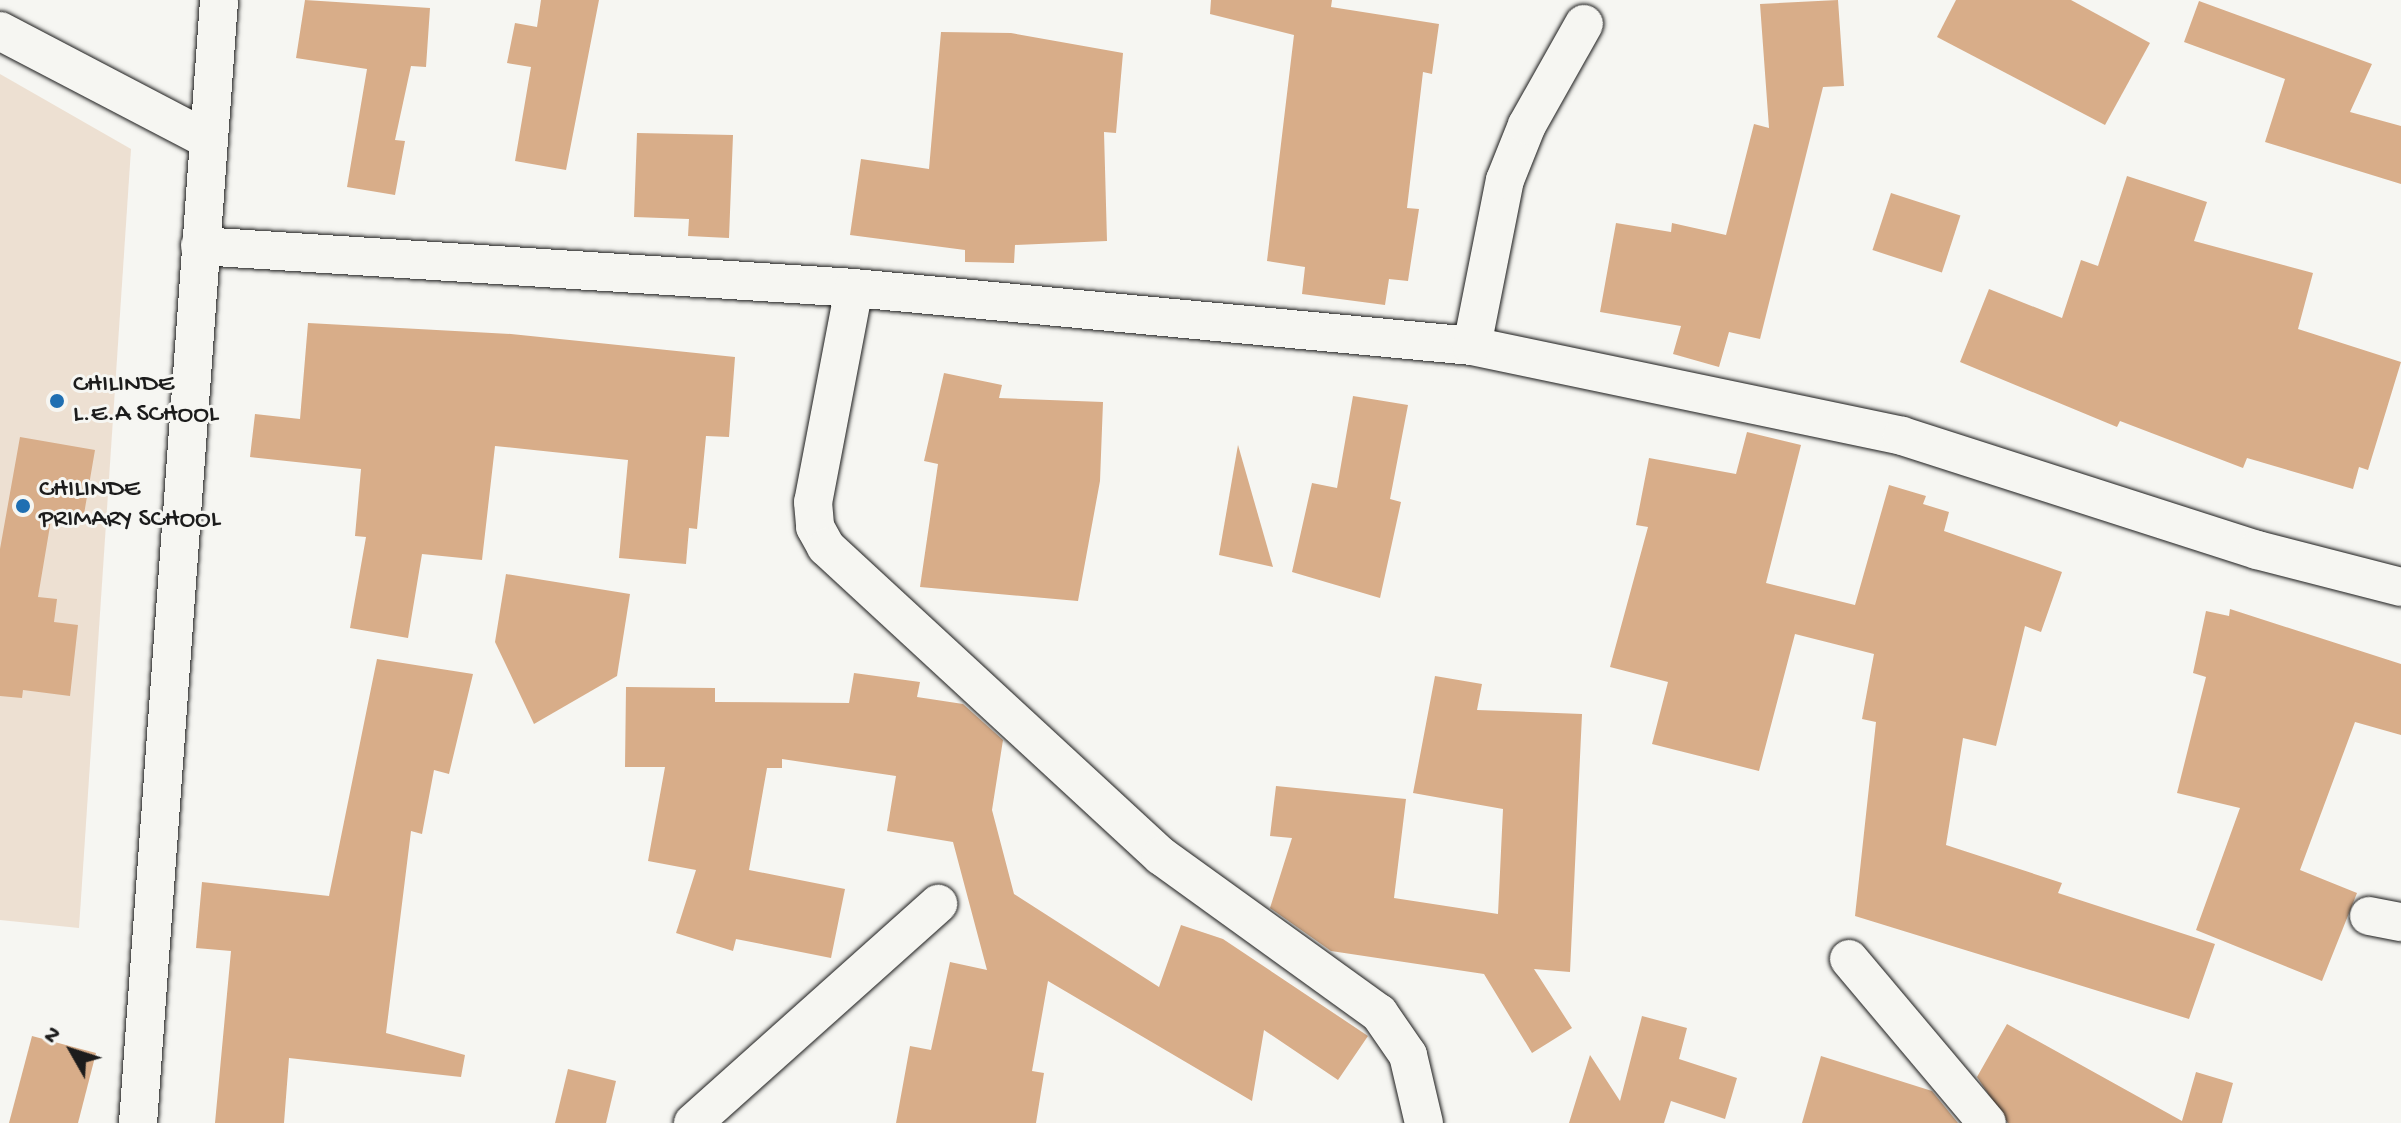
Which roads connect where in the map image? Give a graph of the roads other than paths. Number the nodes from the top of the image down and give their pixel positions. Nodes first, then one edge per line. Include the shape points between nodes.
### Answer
1 (219, 0) edge
2 (1584, 24) dead end
3 (0, 31) edge
4 (207, 139) junction
5 (200, 246) junction
6 (854, 288) junction
7 (1472, 346) junction
8 (2401, 587) edge
9 (938, 904) dead end
10 (1849, 959) dead end
11 (138, 1123) edge
12 (693, 1123) edge
13 (1424, 1123) edge
14 (1987, 1123) edge

1 - 4 street
2 - 7 street via 1527,125 1505,180
3 - 4 street
4 - 5 street
5 - 6 street
5 - 11 street
6 - 7 street
6 - 13 street via 813,502 815,527 826,547 1161,856 1379,1013 1408,1055
7 - 8 street via 1902,436 2257,550
9 - 12 street
10 - 14 street

